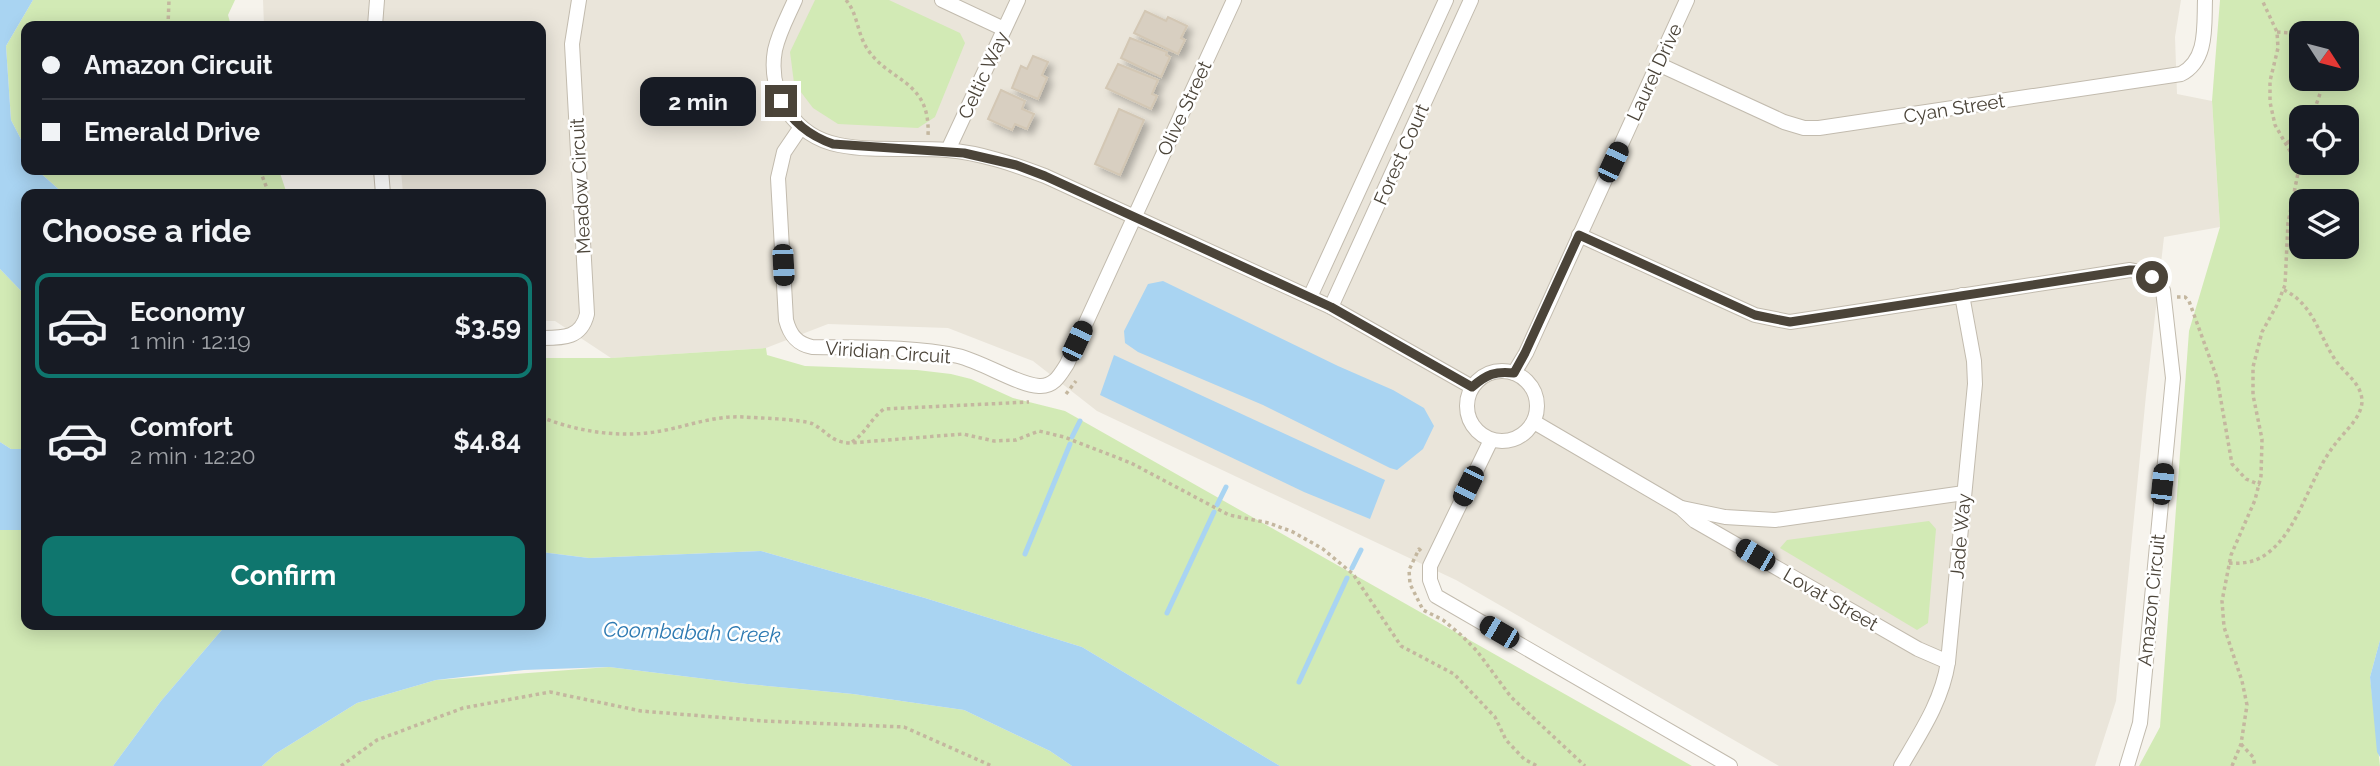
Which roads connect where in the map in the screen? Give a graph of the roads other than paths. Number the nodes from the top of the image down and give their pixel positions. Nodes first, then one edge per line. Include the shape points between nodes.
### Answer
1 (377, 0) edge
2 (579, 0) edge
3 (795, 0) edge
4 (942, 0) edge
5 (1018, 0) edge
6 (1234, 0) edge
7 (1447, 0) edge
8 (1471, 0) edge
9 (1688, 0) edge
10 (2205, 0) edge
11 (375, 21) edge
12 (1004, 29) junction
13 (1658, 64) junction
14 (801, 127) junction
15 (947, 150) junction
16 (1135, 217) junction
17 (1579, 235) junction
18 (1962, 295) junction
19 (1310, 297) junction
20 (1331, 307) junction
21 (546, 338) edge
22 (1514, 373) junction
23 (1472, 387) junction
24 (1534, 422) junction
25 (1491, 440) junction
26 (1964, 493) junction
27 (1681, 508) junction
28 (1948, 662) junction
29 (1730, 766) edge
30 (1901, 766) edge
31 (2127, 766) edge

1 - 11 street
2 - 21 street, Meadow Circuit via 572,44 587,314 571,336
3 - 14 street via 779,36 774,69 781,101
4 - 12 street
5 - 12 street, Celtic Way
6 - 16 street, Olive Street
7 - 19 street, Forest Court
8 - 20 street, Forest Court
9 - 13 street, Laurel Drive
10 - 13 street, Cyan Street via 2199,57 2181,74 1819,128 1784,122
12 - 15 street, Celtic Way
13 - 17 street, Laurel Drive
14 - 15 street via 842,146
14 - 16 street, Viridian Circuit via 784,152 778,178 786,320 792,336 806,345 934,352 972,360 1026,383 1050,384 1067,364
15 - 16 street via 1016,165
16 - 19 street
17 - 18 street, Amazon Circuit via 1755,315 1790,322
17 - 22 street, Laurel Drive
18 - 26 street, Jade Way via 1975,373
18 - 31 street, Amazon Circuit via 2130,270 2145,273 2163,290 2173,378 2140,723
19 - 20 street
20 - 23 street
22 - 23 street via 1496,371
22 - 24 street via 1532,387 1537,410
23 - 25 street via 1467,410 1470,422
24 - 25 street via 1516,439
24 - 27 street, Lovat Street
25 - 29 street via 1434,557 1428,573 1433,589 1441,599
26 - 27 street, Lovat Street via 1776,520
26 - 28 street, Jade Way
27 - 28 street, Lovat Street via 1695,521
28 - 30 street, Jade Way via 1938,703

